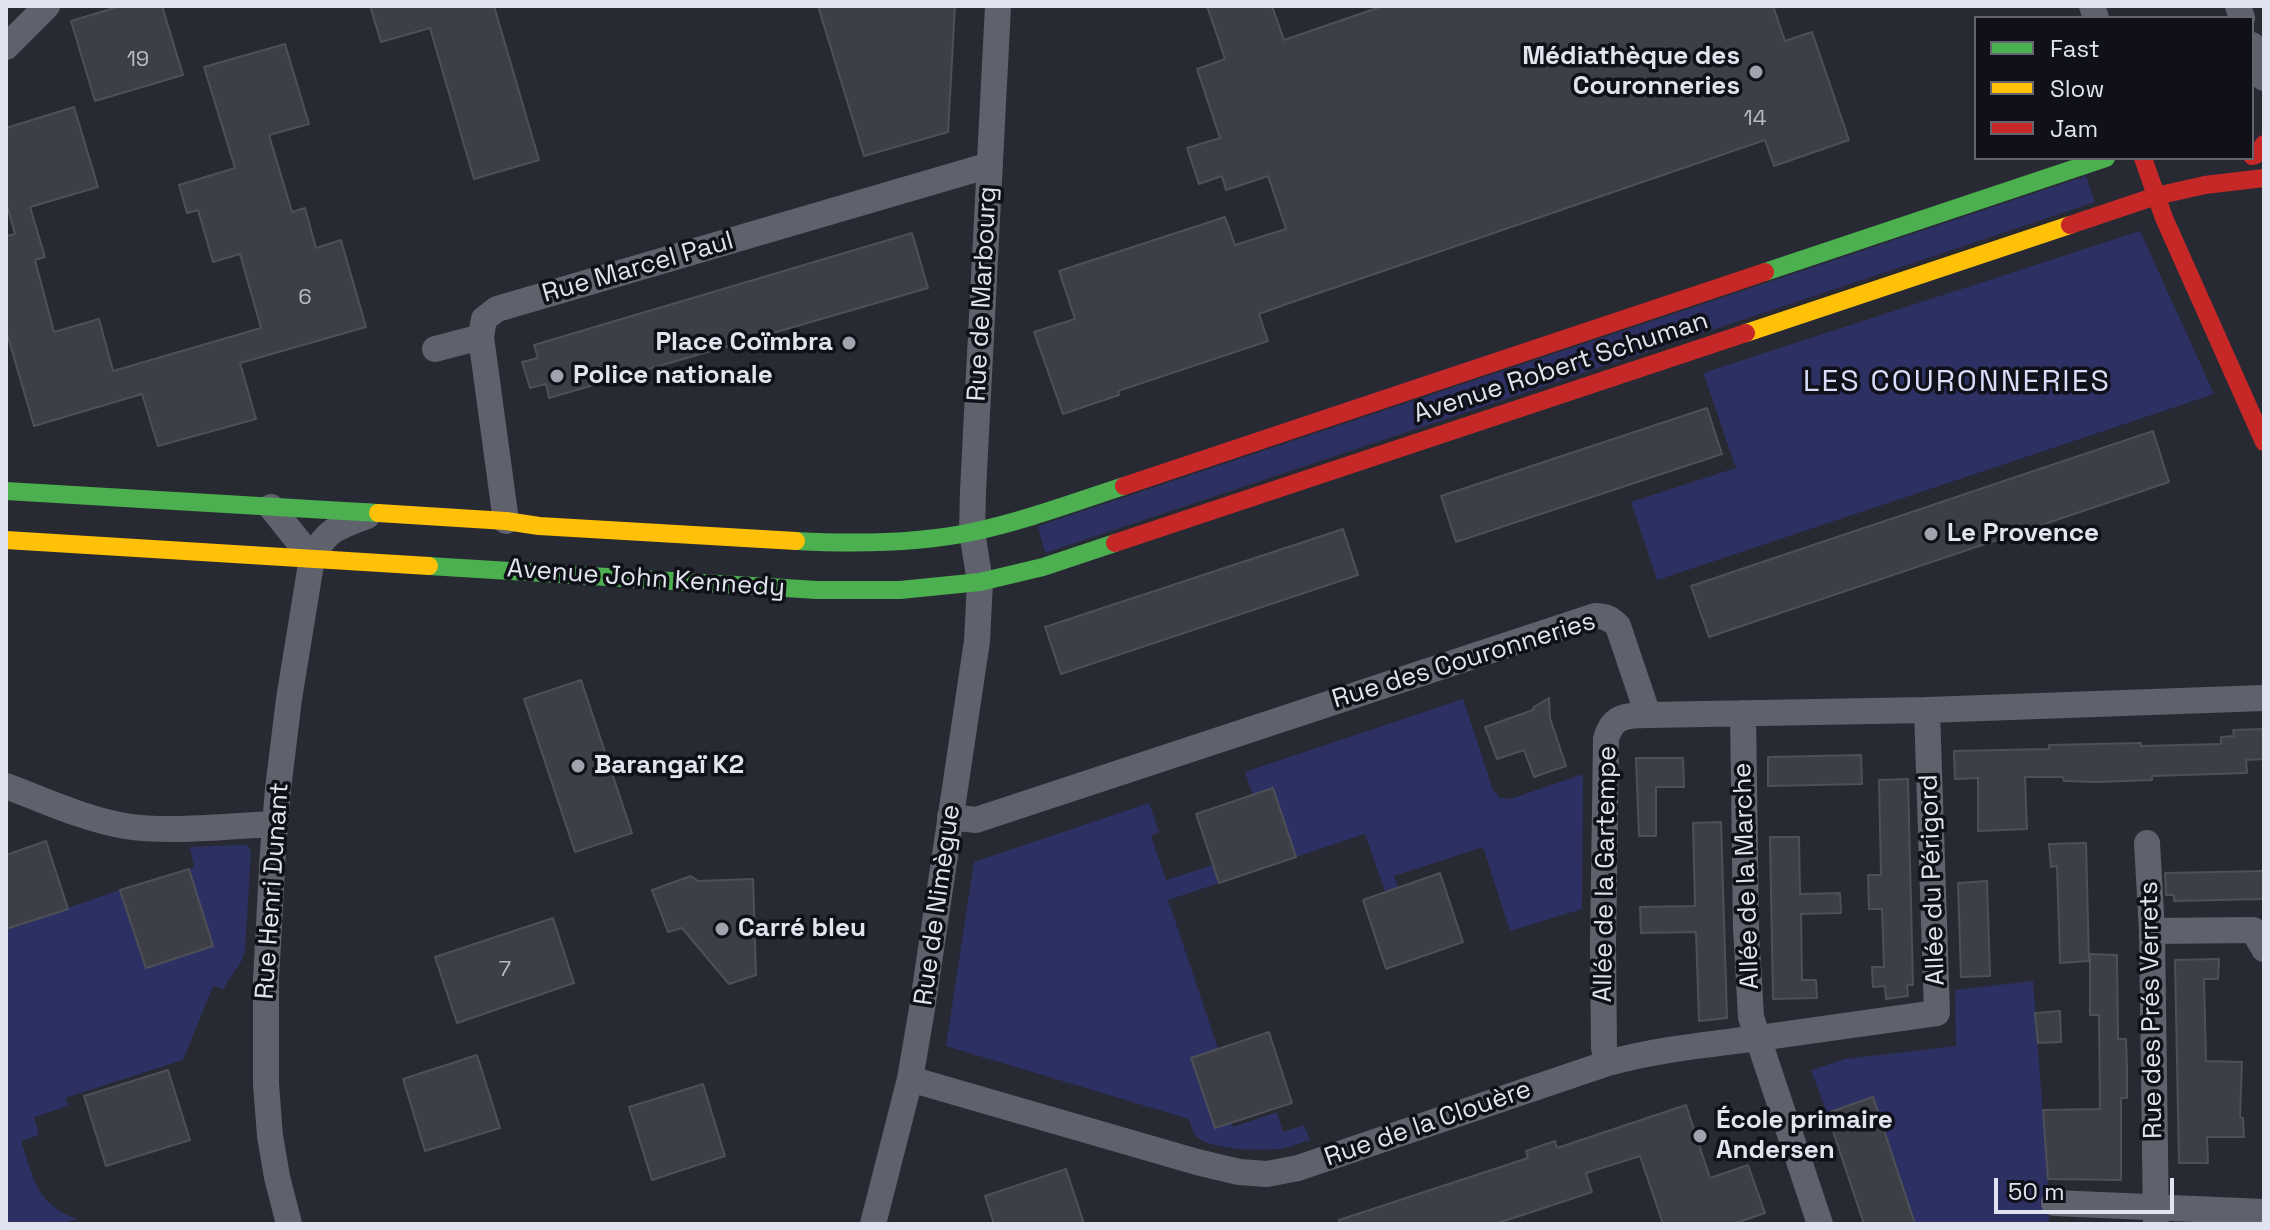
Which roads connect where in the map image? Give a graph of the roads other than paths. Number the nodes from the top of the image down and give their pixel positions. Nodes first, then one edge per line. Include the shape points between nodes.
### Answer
1 (47, 6) edge
2 (998, 6) edge
3 (6, 47) edge
4 (2254, 50) edge
5 (2264, 78) edge
6 (2100, 160) edge
7 (2144, 160) edge
8 (2243, 160) edge
9 (990, 165) junction
10 (2264, 178) edge
11 (2162, 195) junction
12 (481, 337) junction
13 (435, 349) dead end
14 (2264, 442) edge
15 (6, 491) edge
16 (271, 507) junction
17 (374, 513) junction
18 (506, 521) junction
19 (972, 532) junction
20 (6, 540) edge
21 (312, 558) junction
22 (980, 582) junction
23 (2264, 698) edge
24 (1927, 710) junction
25 (1743, 713) junction
26 (1648, 715) junction
27 (6, 786) edge
28 (950, 817) junction
29 (275, 824) junction
30 (2147, 843) dead end
31 (2152, 931) junction
32 (2264, 949) edge
33 (1758, 1038) junction
34 (1608, 1063) junction
35 (910, 1079) junction
36 (2054, 1203) dead end
37 (2264, 1212) edge
38 (2156, 1216) edge
39 (289, 1224) edge
40 (873, 1224) edge
41 (1820, 1224) edge

1 - 3 street
2 - 9 street, Rue de Marbourg
4 - 5 street
6 - 19 main road, Avenue Robert Schuman via 1082,501
7 - 11 main road
8 - 11 main road
9 - 12 street, Rue Marcel Paul via 497,309 484,319
9 - 19 street, Rue de Marbourg
10 - 11 main road
11 - 14 main road
11 - 22 main road, Avenue Robert Schuman via 1060,562
12 - 13 street
12 - 18 street
15 - 16 main road, Avenue John Kennedy
16 - 17 main road, Avenue John Kennedy
16 - 21 street
17 - 18 main road, Avenue John Kennedy
17 - 21 street, Avenue John Kennedy via 336,528
18 - 19 main road, Avenue John Kennedy via 815,542 897,541
19 - 22 street, Rue de Marbourg
20 - 21 main road, Avenue John Kennedy
21 - 22 main road, Avenue John Kennedy via 817,590 900,590
21 - 29 street, Rue Henri Dunant
22 - 28 street, Rue de Nimègue via 977,641
23 - 24 street
24 - 25 street
24 - 33 street, Allée du Périgord via 1937,1013
25 - 26 street
25 - 33 street, Allée de la Marche via 1746,928 1751,1017
26 - 28 street, Rue des Couronneries via 1618,626 1595,616 976,820
26 - 34 street, Allée de la Gartempe via 1618,719 1606,739 1603,945
27 - 29 street via 126,826
28 - 35 street, Rue de Nimègue
29 - 39 street, Rue Henri Dunant via 266,1084 272,1150
30 - 31 street, Rue des Prés Verrets
31 - 32 street via 2253,930
31 - 38 street, Rue des Prés Verrets
33 - 34 street, Rue de la Clouère via 1685,1046
33 - 41 street
34 - 35 street, Rue de la Clouère via 1267,1174 1197,1162
35 - 40 street, Rue de Nimègue
36 - 38 street
37 - 38 street

